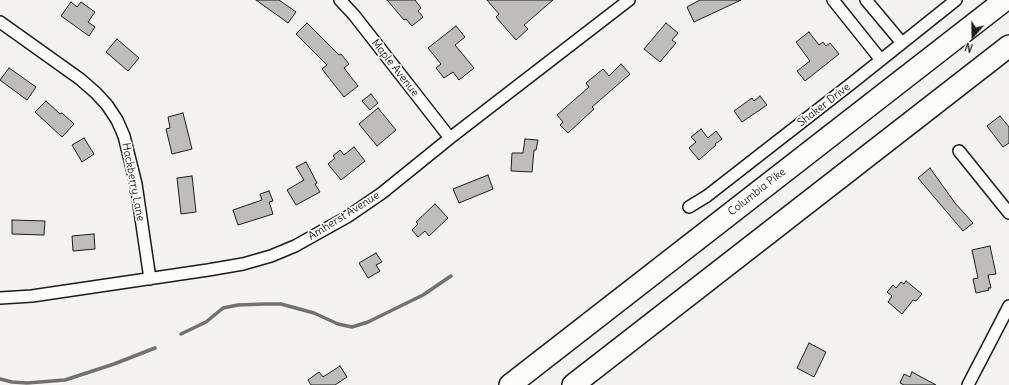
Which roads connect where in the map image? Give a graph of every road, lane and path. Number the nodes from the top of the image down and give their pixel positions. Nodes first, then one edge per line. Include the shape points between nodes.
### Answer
1 (340, 0) edge
2 (629, 0) edge
3 (833, 0) edge
4 (866, 0) edge
5 (956, 0) edge
6 (1005, 0) edge
7 (0, 22) edge
8 (902, 43) junction
9 (1009, 46) edge
10 (881, 60) junction
11 (450, 138) junction
12 (959, 150) dead end
13 (689, 207) dead end
14 (1009, 213) edge
15 (150, 279) junction
16 (0, 298) edge
17 (1009, 306) edge
18 (552, 352) junction
19 (505, 385) edge
20 (510, 385) edge
21 (573, 385) edge
22 (968, 385) edge

1 - 11 street, Maple Avenue
2 - 11 street, Amherst Avenue
3 - 10 street
4 - 8 street
5 - 8 street, Shaker Drive
6 - 18 highway, Columbia Pike
7 - 15 street, Hackberry Lane via 80,79 96,93 117,120 124,136 136,184
8 - 10 street, Shaker Drive
9 - 21 highway
10 - 13 street, Shaker Drive via 707,196
11 - 15 street, Amherst Avenue via 382,193 347,217 295,246 243,264
12 - 14 street
15 - 16 street, Amherst Avenue via 32,296
17 - 22 street
18 - 19 highway
18 - 20 highway, Columbia Pike

